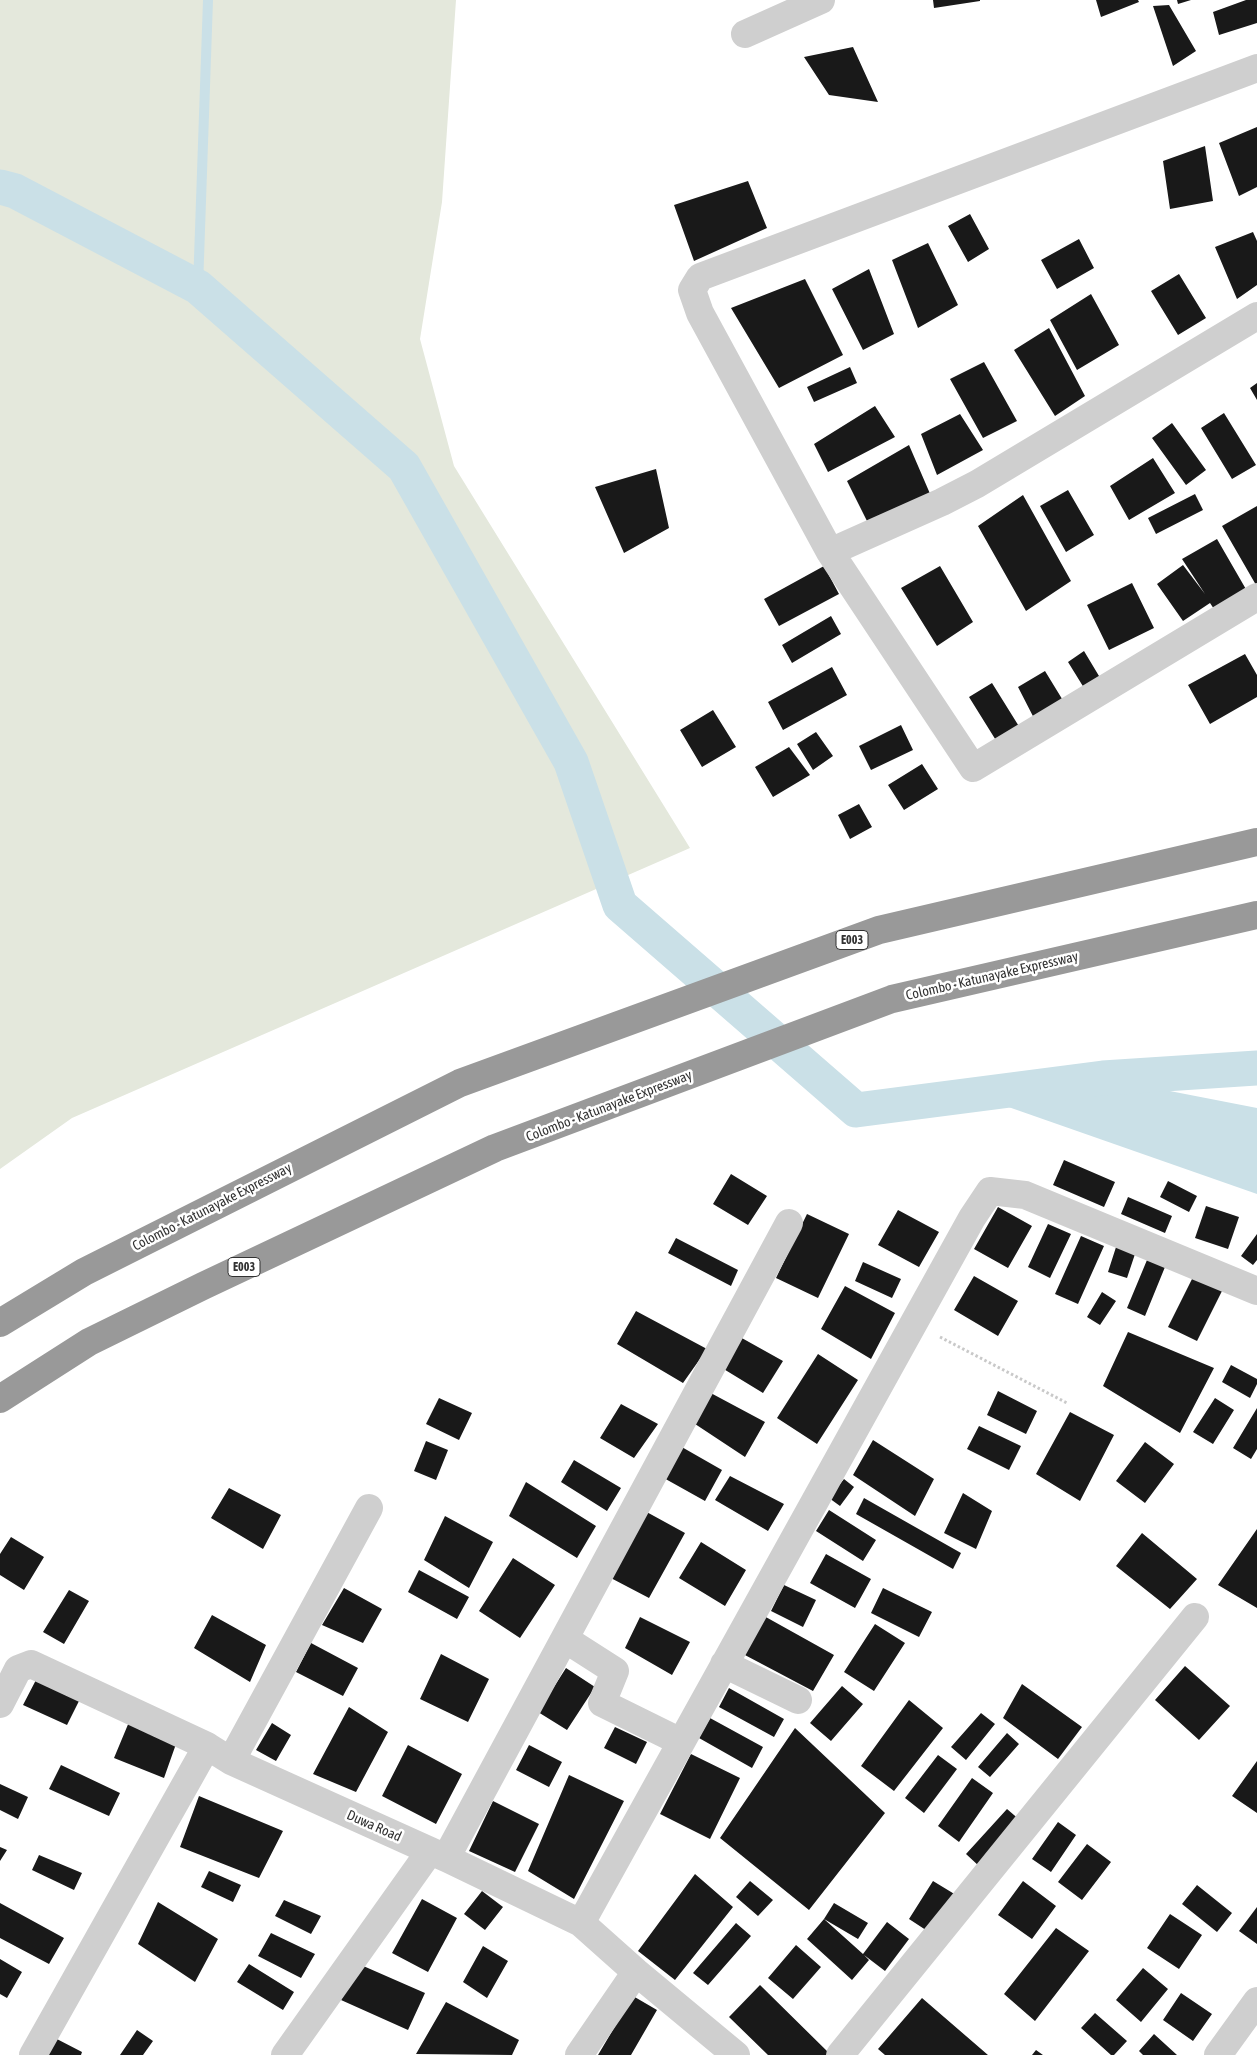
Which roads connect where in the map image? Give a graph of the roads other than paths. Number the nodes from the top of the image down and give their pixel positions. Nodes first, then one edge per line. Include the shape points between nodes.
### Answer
1 (821, 0) edge
2 (745, 34) dead end
3 (1257, 68) edge
4 (1257, 316) edge
5 (830, 552) junction
6 (1257, 597) edge
7 (1257, 842) edge
8 (1257, 915) edge
9 (789, 1223) dead end
10 (1257, 1291) edge
11 (0, 1323) edge
12 (0, 1399) edge
13 (369, 1508) dead end
14 (1195, 1617) dead end
15 (564, 1639) junction
16 (724, 1664) junction
17 (798, 1700) dead end
18 (0, 1704) edge
19 (681, 1742) junction
20 (207, 1746) junction
21 (231, 1761) junction
22 (438, 1854) junction
23 (581, 1923) junction
24 (636, 1972) junction
25 (1257, 2001) edge
26 (33, 2055) edge
27 (285, 2055) edge
28 (579, 2055) edge
29 (736, 2055) edge
30 (840, 2055) edge
31 (1218, 2055) edge

1 - 2 street
3 - 5 street via 700,277 692,290 700,313
4 - 5 street via 977,484
5 - 6 street via 972,768
7 - 11 highway, Colombo - Katunayake Expressway / E003 via 879,930 460,1083 92,1267
8 - 12 highway, Colombo - Katunayake Expressway / E003 via 892,999 495,1148 89,1342
9 - 15 street
10 - 16 street via 1025,1195 990,1191
13 - 21 street
14 - 30 street
15 - 19 street via 615,1671 602,1703
15 - 22 street
16 - 17 street
16 - 19 street
18 - 20 street, Duwa Road via 18,1669 31,1664
19 - 23 street
20 - 21 street, Duwa Road
20 - 26 street
21 - 22 street, Duwa Road
22 - 23 street, Duwa Road
22 - 27 street
23 - 24 street, Duwa Road
24 - 28 street
24 - 29 street, Duwa Road
25 - 31 street

